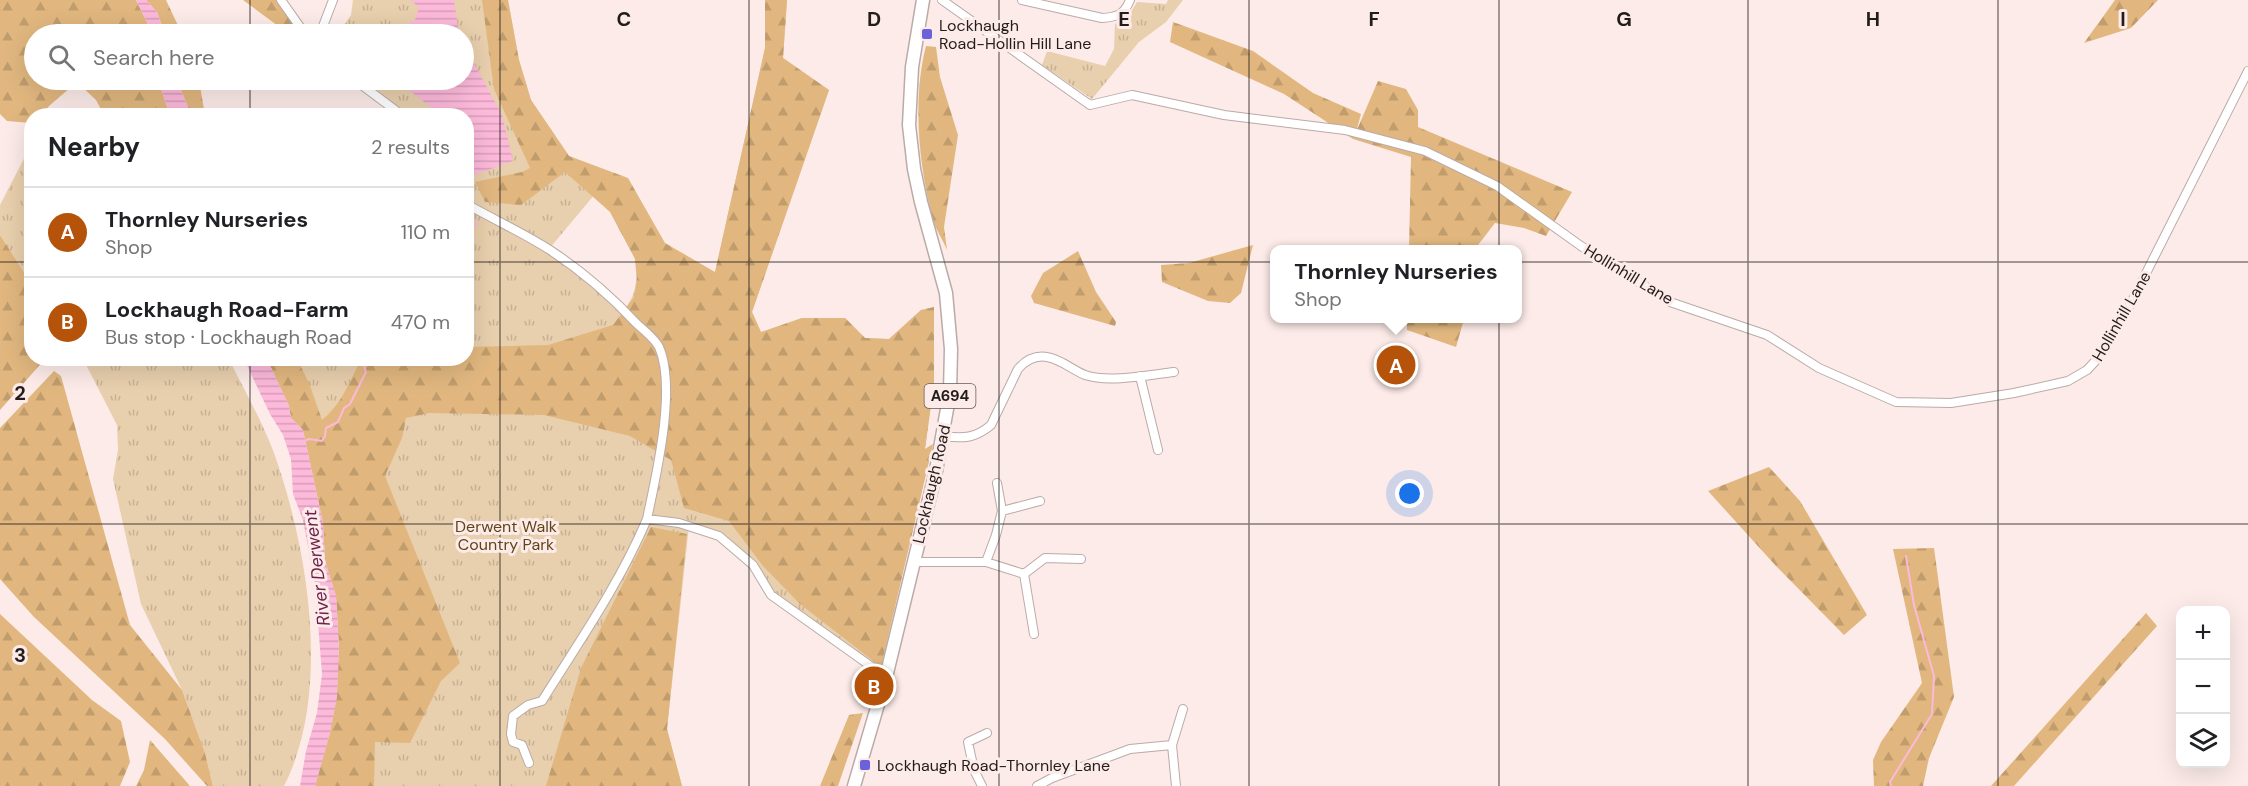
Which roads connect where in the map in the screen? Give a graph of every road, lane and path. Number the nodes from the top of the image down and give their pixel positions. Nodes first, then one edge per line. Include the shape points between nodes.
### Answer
1 (281, 0) edge
2 (333, 0) edge
3 (923, 0) edge
4 (942, 0) edge
5 (1022, 0) edge
6 (1130, 0) edge
7 (1050, 2) edge
8 (298, 24) edge
9 (324, 24) edge
10 (2248, 71) edge
11 (368, 90) edge
12 (392, 108) edge
13 (474, 208) edge
14 (1174, 372) dead end
15 (1140, 376) junction
16 (944, 436) junction
17 (1158, 450) dead end
18 (997, 483) dead end
19 (1040, 501) dead end
20 (1002, 511) junction
21 (650, 520) junction
22 (1081, 559) dead end
23 (913, 562) junction
24 (986, 562) junction
25 (1024, 574) junction
26 (1034, 634) dead end
27 (886, 677) junction
28 (1183, 709) dead end
29 (987, 734) dead end
30 (1172, 745) junction
31 (529, 763) dead end
32 (854, 786) edge
33 (982, 786) edge
34 (1037, 786) edge
35 (1176, 786) edge

1 - 8 street
2 - 9 street
3 - 16 main road, Lockhaugh Road / A694 via 912,67 909,125 919,191 946,293 951,349
4 - 10 street, Hollinhill Lane via 1090,105 1132,95 1224,115 1345,130 1425,151 1497,186 1581,246 1670,302 1767,335 1819,368 1896,402 1951,403 2014,393 2068,381 2087,370 2100,356 2130,305
5 - 7 street
6 - 7 street via 1126,10 1115,18 1102,18
11 - 12 street
13 - 21 street via 573,266 614,300 659,346 665,375 664,420
14 - 15 street
15 - 16 street via 1098,377 1046,357 1029,360 1018,369 991,425 973,437
15 - 17 street
16 - 23 main road, Lockhaugh Road / A694
18 - 20 street
19 - 20 street
20 - 24 street
21 - 27 street via 719,536 753,565 771,595
21 - 31 street via 542,701 513,716 513,742 522,745
22 - 25 street via 1045,558
23 - 24 street
23 - 27 main road, Lockhaugh Road / A694
24 - 25 street
25 - 26 street
27 - 32 main road, Lockhaugh Road / A694
28 - 30 street
29 - 33 street via 968,742
30 - 34 street via 1130,750
30 - 35 street

